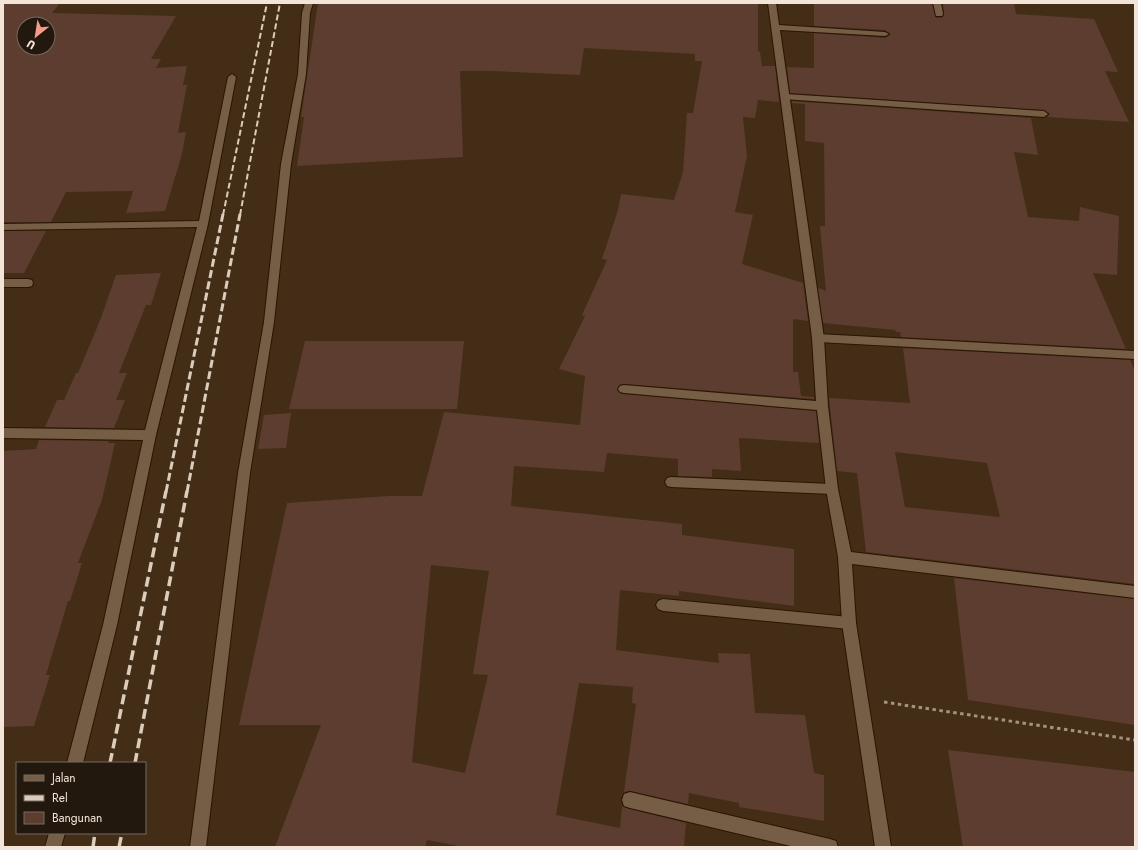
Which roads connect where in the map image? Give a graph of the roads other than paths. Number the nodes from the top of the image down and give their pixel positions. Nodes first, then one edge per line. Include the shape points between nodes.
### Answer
1 (309, 3) edge
2 (772, 3) edge
3 (936, 3) edge
4 (938, 14) dead end
5 (776, 27) junction
6 (885, 34) dead end
7 (232, 78) dead end
8 (786, 98) junction
9 (1044, 114) dead end
10 (203, 224) junction
11 (3, 227) edge
12 (3, 283) edge
13 (28, 283) dead end
14 (818, 338) junction
15 (1135, 355) edge
16 (624, 389) dead end
17 (822, 406) junction
18 (3, 432) edge
19 (150, 435) junction
20 (671, 482) dead end
21 (832, 489) junction
22 (845, 557) junction
23 (1135, 592) edge
24 (663, 606) dead end
25 (849, 623) junction
26 (75, 762) edge
27 (630, 800) dead end
28 (57, 834) edge
29 (53, 847) edge
30 (198, 847) edge
31 (830, 847) edge
32 (883, 847) edge

1 - 30 street via 306,13 302,74 286,164 269,322 244,473
2 - 5 street
3 - 4 street
5 - 6 street
5 - 8 street
7 - 10 street
8 - 9 street
8 - 14 street
10 - 11 street
10 - 19 street
12 - 13 street
14 - 15 street
14 - 17 street
16 - 17 street
17 - 21 street
18 - 19 street
19 - 26 street via 110,625
20 - 21 street
21 - 22 street
22 - 23 street
22 - 25 street
24 - 25 street
25 - 32 street
27 - 31 street
28 - 29 street

